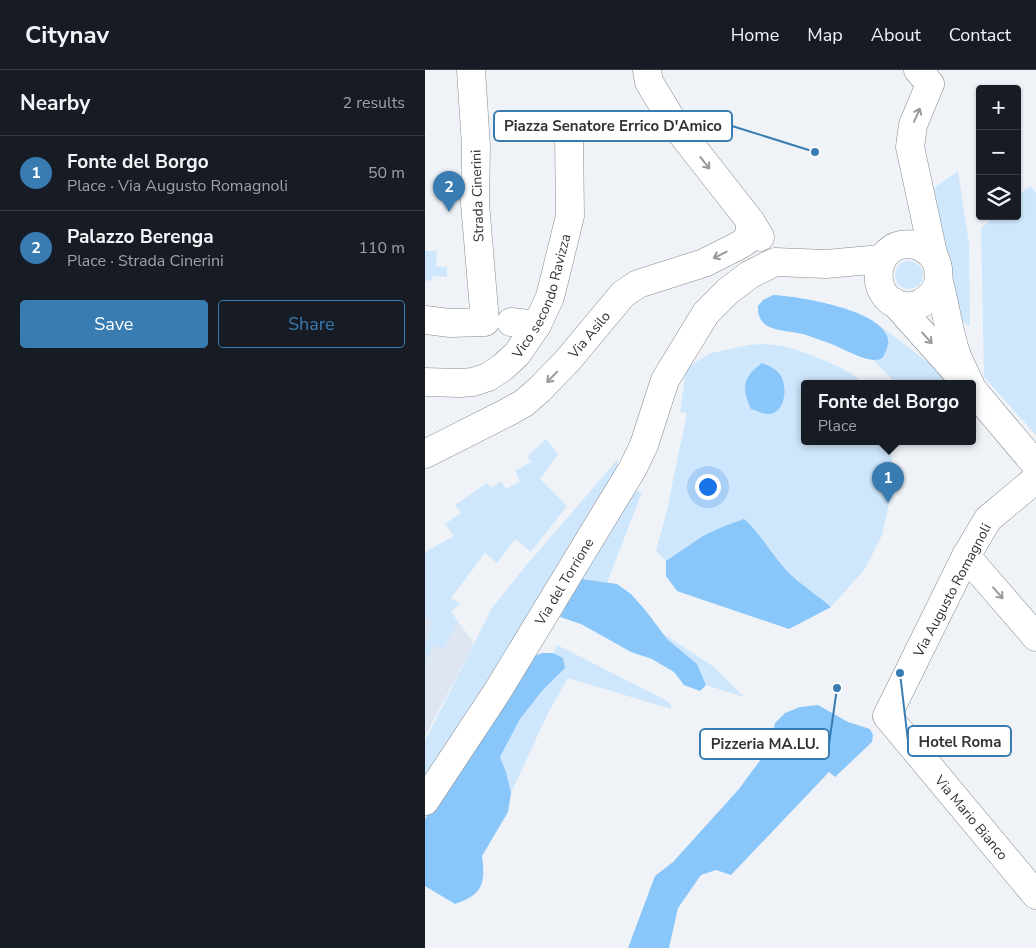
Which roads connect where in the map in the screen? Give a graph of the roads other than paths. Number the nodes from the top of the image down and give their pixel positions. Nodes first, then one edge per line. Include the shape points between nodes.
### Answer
1 (471, 70) edge
2 (647, 70) edge
3 (918, 70) edge
4 (569, 136) dead end
5 (751, 222) junction
6 (882, 259) junction
7 (775, 262) junction
8 (826, 264) junction
9 (937, 270) junction
10 (889, 298) junction
11 (425, 320) edge
12 (511, 323) junction
13 (965, 380) edge
14 (967, 380) edge
15 (425, 382) edge
16 (976, 394) edge
17 (425, 454) edge
18 (1036, 465) edge
19 (1036, 479) edge
20 (967, 556) junction
21 (1036, 637) edge
22 (887, 716) joint
23 (425, 801) edge
24 (1036, 895) edge

1 - 12 street, Strada Cinerini via 476,146 475,203
2 -> 5 street via 649,82 675,125
9 -> 3 street via 910,147 913,125 930,84
4 - 12 street, Vico secondo Ravizza via 570,216 549,297
5 - 7 street
5 -> 17 street, Via Asilo via 746,241 736,247 704,263 638,284 623,294 540,390 508,412
6 - 8 street
6 - 9 street via 898,246 918,246 927,251
6 - 10 street via 879,285
7 - 8 street
7 - 23 street, Via del Torrione via 749,275 706,313 665,380 633,468 497,692
8 - 10 street
9 - 10 street via 935,291 921,303 903,306
9 - 14 street via 957,355
10 -> 13 street
11 - 12 street
12 - 15 street, Vico secondo Ravizza via 517,354 503,367 473,382
16 - 18 street
19 - 20 street, Via Augusto Romagnoli via 988,519
20 -> 21 street
20 - 22 street, Via Augusto Romagnoli
22 - 24 street, Via Mario Bianco

